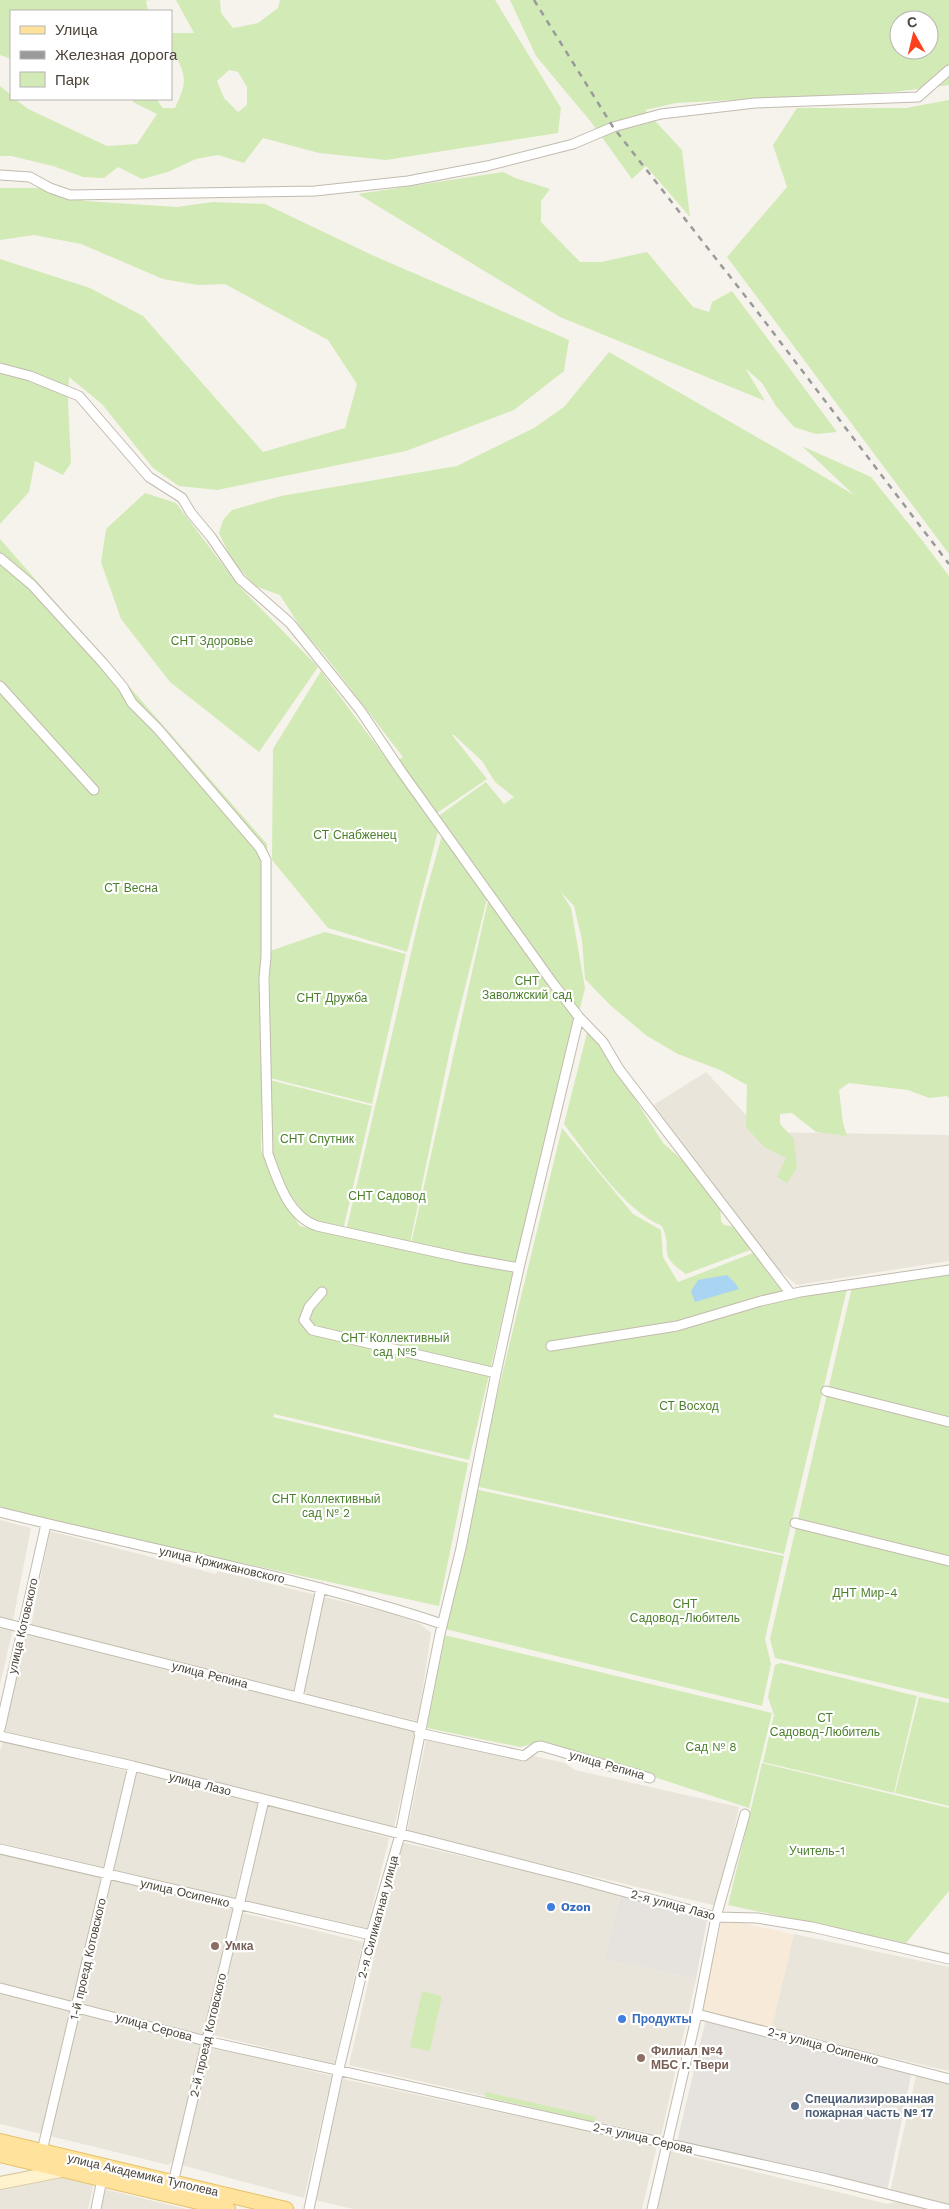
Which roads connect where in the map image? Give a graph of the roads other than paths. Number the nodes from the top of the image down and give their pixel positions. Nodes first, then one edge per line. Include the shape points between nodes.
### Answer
1 (949, 70) edge
2 (0, 175) edge
3 (0, 368) edge
4 (0, 558) edge
5 (0, 686) edge
6 (94, 790) dead end
7 (580, 1017) junction
8 (519, 1268) junction
9 (949, 1270) edge
10 (322, 1292) dead end
11 (790, 1294) junction
12 (551, 1346) dead end
13 (496, 1373) junction
14 (826, 1391) dead end
15 (949, 1422) edge
16 (0, 1512) edge
17 (795, 1523) dead end
18 (46, 1524) junction
19 (949, 1561) edge
20 (321, 1588) junction
21 (0, 1622) edge
22 (442, 1624) junction
23 (23, 1627) junction
24 (298, 1697) junction
25 (0, 1729) edge
26 (420, 1731) junction
27 (0, 1736) edge
28 (133, 1766) junction
29 (650, 1778) dead end
30 (264, 1800) junction
31 (745, 1814) dead end
32 (400, 1835) junction
33 (0, 1848) edge
34 (107, 1874) junction
35 (239, 1906) junction
36 (716, 1917) junction
37 (371, 1935) junction
38 (949, 1959) edge
39 (0, 1988) edge
40 (77, 2007) junction
41 (697, 2014) junction
42 (206, 2041) junction
43 (339, 2069) junction
44 (949, 2079) edge
45 (0, 2141) edge
46 (666, 2144) junction
47 (42, 2152) junction
48 (0, 2155) edge
49 (68, 2164) junction
50 (102, 2179) junction
51 (0, 2183) edge
52 (173, 2183) junction
53 (96, 2209) edge
54 (228, 2209) edge
55 (286, 2209) edge
56 (309, 2209) edge
57 (652, 2209) edge
58 (947, 2209) edge

1 - 2 street via 918,96 756,103 661,114 613,127 573,144 408,182 315,190 70,194 30,177
3 - 7 street via 79,396 149,477 182,498 240,579 290,623 360,710
4 - 8 street via 32,585 103,663 132,703 260,848 266,860 264,978 268,1154 293,1209 305,1222 317,1226
5 - 6 street
7 - 8 street, 2-я Силикатная улица
7 - 11 street via 603,1042 620,1070
8 - 13 street, 2-я Силикатная улица
9 - 11 street
10 - 13 street via 304,1320 312,1330
11 - 12 street via 677,1326
13 - 22 street, 2-я Силикатная улица via 461,1548
14 - 15 street
16 - 18 street, улица Кржижановского
17 - 19 street
18 - 20 street, улица Кржижановского
18 - 23 street, улица Котовского
20 - 22 street, улица Кржижановского
20 - 24 street
21 - 23 street, улица Репина
22 - 26 street, 2-я Силикатная улица
23 - 24 street, улица Репина
23 - 25 street, улица Котовского
24 - 26 street, улица Репина
26 - 29 street, улица Репина via 524,1756 541,1746
26 - 32 street, 2-я Силикатная улица
27 - 28 street, улица Лазо
28 - 30 street, улица Лазо
28 - 34 street, 1-й проезд Котовского
30 - 32 street, улица Лазо
30 - 35 street, 2-й проезд Котовского
31 - 36 street
32 - 36 street, 2-я улица Лазо
32 - 37 street, 2-я Силикатная улица
33 - 34 street, улица Осипенко
34 - 35 street, улица Осипенко
34 - 40 street, 1-й проезд Котовского
35 - 37 street, улица Осипенко
35 - 42 street, 2-й проезд Котовского
36 - 38 street, 2-я улица Лазо via 757,1918 812,1927
36 - 41 street
37 - 43 street, 2-я Силикатная улица
39 - 40 street, улица Серова
40 - 42 street, улица Серова
40 - 47 street, 1-й проезд Котовского
41 - 44 street, 2-я улица Осипенко
41 - 46 street
42 - 43 street, улица Серова
42 - 52 street, 2-й проезд Котовского
43 - 46 street, 2-я улица Серова
43 - 56 street, 2-я Силикатная улица
45 - 47 main road, улица Академика Туполева
46 - 57 street
46 - 58 street, 2-я улица Серова via 827,2178
47 - 49 main road, улица Академика Туполева
48 - 49 main road, улица Академика Туполева
49 - 50 main road, улица Академика Туполева
49 - 51 street
49 - 52 main road, улица Академика Туполева
50 - 53 street
50 - 54 main road, улица Академика Туполева
52 - 55 main road, улица Академика Туполева

